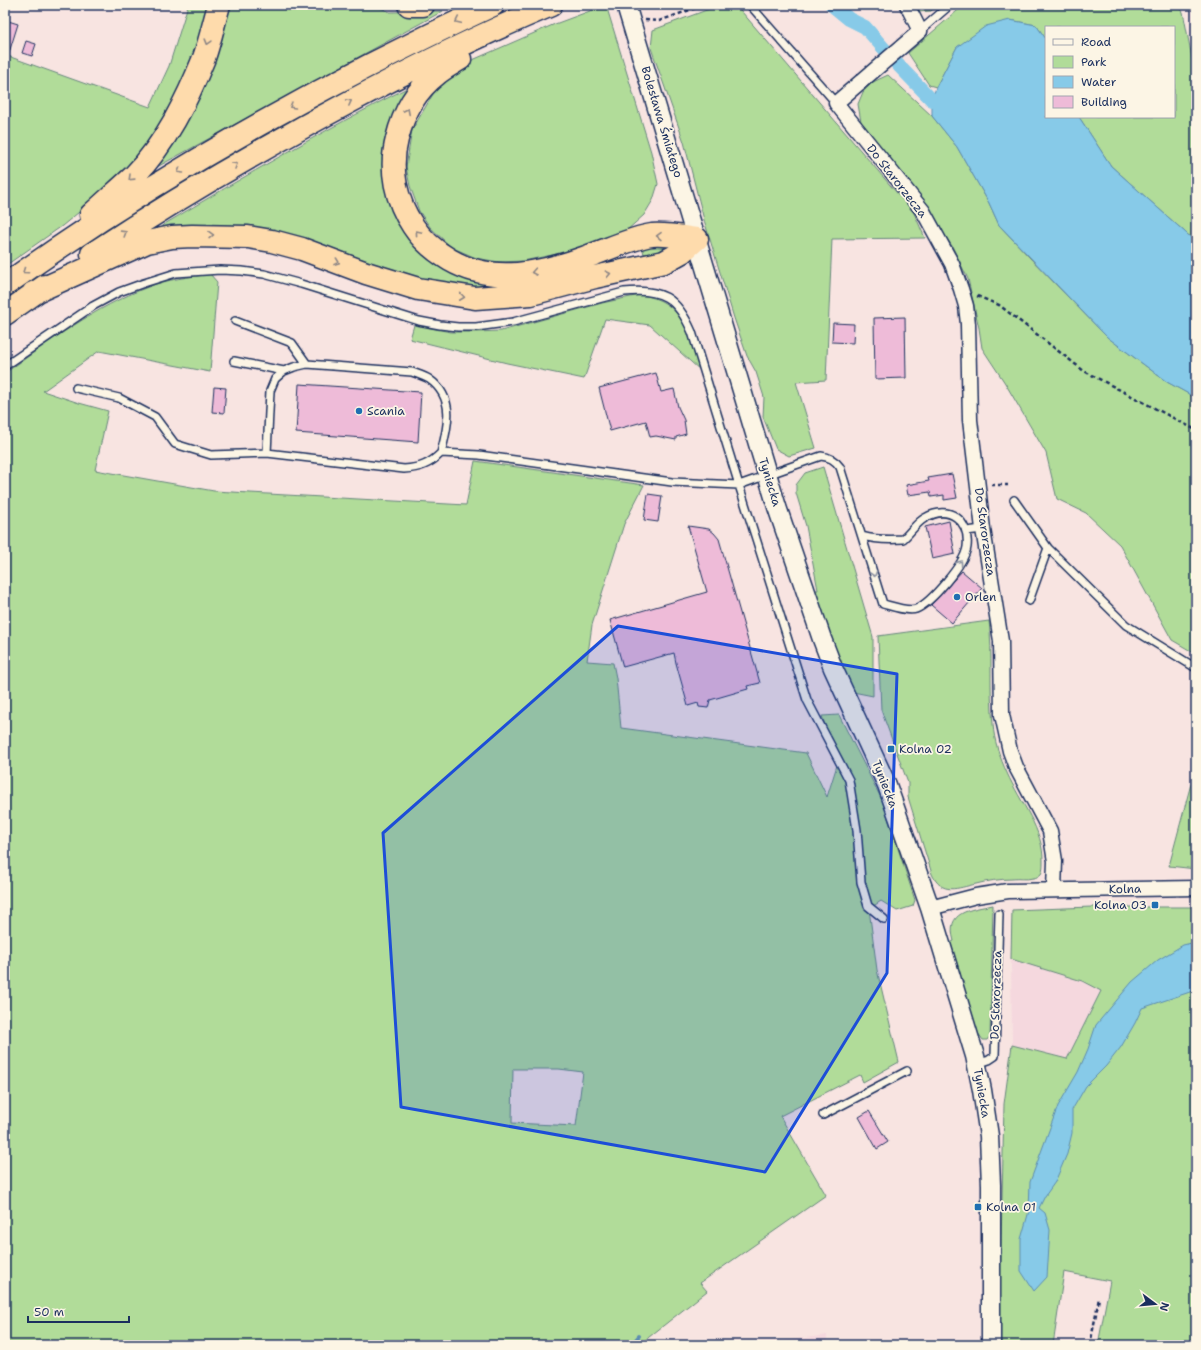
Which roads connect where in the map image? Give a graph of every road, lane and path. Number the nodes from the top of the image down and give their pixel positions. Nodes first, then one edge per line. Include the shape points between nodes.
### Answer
1 (219, 5) edge
2 (409, 5) edge
3 (423, 5) edge
4 (493, 5) edge
5 (704, 5) edge
6 (750, 5) edge
7 (907, 5) edge
8 (950, 5) edge
9 (547, 7) edge
10 (628, 13) edge
11 (920, 31) junction
12 (836, 103) junction
13 (697, 239) junction
14 (46, 256) junction
15 (5, 285) edge
16 (961, 290) junction
17 (34, 293) junction
18 (5, 314) edge
19 (234, 321) dead end
20 (234, 361) dead end
21 (307, 364) junction
22 (5, 366) edge
23 (284, 371) junction
24 (76, 388) dead end
25 (1196, 430) edge
26 (267, 452) junction
27 (441, 453) junction
28 (767, 475) junction
29 (738, 485) junction
30 (1008, 485) dead end
31 (986, 486) dead end
32 (1014, 500) dead end
33 (983, 529) junction
34 (966, 531) junction
35 (862, 536) junction
36 (1048, 548) junction
37 (1029, 601) dead end
38 (1196, 668) edge
39 (1196, 888) edge
40 (1054, 890) junction
41 (930, 908) junction
42 (998, 914) dead end
43 (884, 919) dead end
44 (977, 1064) junction
45 (908, 1071) dead end
46 (823, 1115) dead end
47 (1099, 1298) dead end
48 (992, 1345) edge
49 (1090, 1345) edge

1 -> 14 highway via 190,89 161,142 135,175
2 - 3 highway
4 -> 14 highway via 373,63 298,103 155,186
5 - 10 path via 659,21
6 - 12 lane
7 - 11 street
8 - 11 lane
13 -> 9 highway via 652,236 542,270 506,275 482,273 462,267 437,252 417,232 404,213 393,165 398,133 412,101 423,86 437,74
17 -> 9 highway via 170,204 307,124 398,76
10 - 13 street, Bolesława Śmiałego
11 - 12 street
12 - 16 street, Do Starorzecza via 923,211 952,264
17 -> 13 highway via 147,242 172,237 248,237 272,241 418,289 475,298 531,294 664,262 682,252
13 - 28 street, Tyniecka
14 -> 15 highway
16 - 25 path via 999,305 1084,371
16 - 33 street, Do Starorzecza via 968,324 970,420
17 - 18 highway
19 - 21 lane via 292,343
20 - 23 lane
21 - 23 lane
21 - 27 lane via 412,372 428,378 439,388 447,404 448,422
22 - 29 lane via 93,306 120,292 176,273 220,270 264,274 419,321 458,327 502,324 624,292 652,292 676,304 686,317 703,364
23 - 26 lane via 275,379 270,391
24 - 26 lane via 119,398 155,417 175,444 211,455
26 - 27 lane via 404,469 424,466
27 - 29 lane via 479,455 672,482
28 - 29 lane
28 - 35 lane via 821,456 832,458 840,467
28 - 41 street, Tyniecka via 822,639 887,785
29 - 43 lane via 807,700 849,780 862,882 868,906
30 - 31 path
32 - 36 lane
33 - 34 lane
33 - 40 street, Do Starorzecza via 1001,642 1002,715 1016,767 1050,831 1055,861
34 - 35 lane via 959,519 941,512 923,519 903,540 870,539
35 -> 34 lane via 883,604 914,609 929,600 963,560 967,547
36 - 37 lane
36 - 38 lane via 1126,625
39 - 40 street, Kolna
40 - 41 street via 992,893
41 - 44 street, Tyniecka
42 - 44 lane, Do Starorzecza via 995,1056
44 - 48 street, Tyniecka via 990,1136
45 - 46 lane
47 - 49 path

